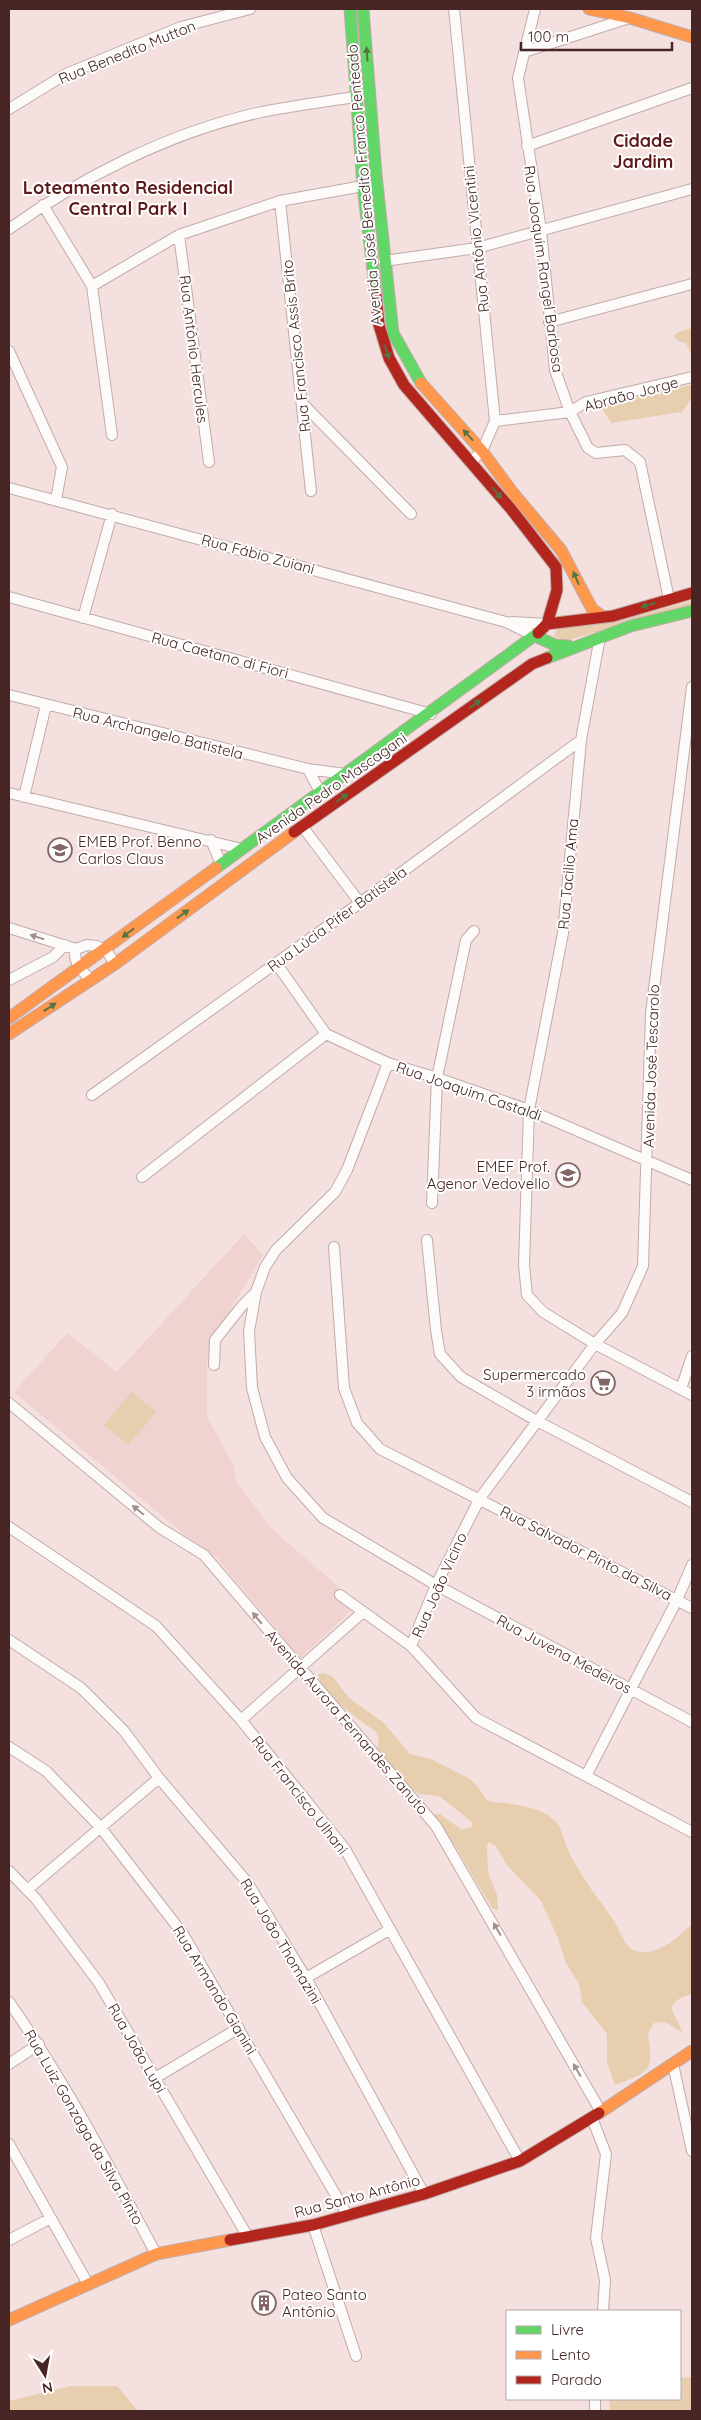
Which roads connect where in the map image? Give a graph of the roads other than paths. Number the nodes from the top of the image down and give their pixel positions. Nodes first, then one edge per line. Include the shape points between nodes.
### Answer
1 (250, 9) edge
2 (350, 9) edge
3 (363, 9) edge
4 (454, 9) edge
5 (535, 9) edge
6 (589, 9) edge
7 (630, 18) junction
8 (692, 37) edge
9 (524, 52) junction
10 (692, 88) edge
11 (355, 97) junction
12 (9, 109) edge
13 (527, 146) junction
14 (363, 186) junction
15 (692, 189) edge
16 (280, 202) junction
17 (43, 205) junction
18 (380, 216) junction
19 (367, 217) junction
20 (9, 229) edge
21 (541, 231) junction
22 (179, 235) junction
23 (477, 248) junction
24 (384, 261) junction
25 (692, 284) edge
26 (92, 286) junction
27 (549, 322) junction
28 (9, 351) edge
29 (14, 369) edge
30 (692, 377) edge
31 (302, 403) junction
32 (570, 412) junction
33 (495, 420) junction
34 (112, 435) dead end
35 (482, 451) junction
36 (209, 462) dead end
37 (471, 462) junction
38 (9, 488) edge
39 (311, 491) dead end
40 (56, 500) junction
41 (112, 514) junction
42 (411, 514) dead end
43 (692, 593) edge
44 (9, 597) edge
45 (669, 599) junction
46 (692, 611) edge
47 (603, 617) junction
48 (83, 618) junction
49 (506, 622) junction
50 (547, 624) junction
51 (534, 636) junction
52 (600, 637) junction
53 (574, 644) junction
54 (692, 687) edge
55 (9, 695) edge
56 (46, 705) junction
57 (431, 714) junction
58 (581, 740) junction
59 (308, 769) junction
60 (345, 774) junction
61 (320, 792) junction
62 (9, 793) edge
63 (24, 797) junction
64 (302, 826) junction
65 (211, 840) junction
66 (242, 849) junction
67 (221, 864) junction
68 (360, 903) junction
69 (9, 928) edge
70 (474, 931) dead end
71 (64, 946) junction
72 (76, 949) junction
73 (105, 950) junction
74 (276, 963) junction
75 (115, 964) junction
76 (80, 969) junction
77 (9, 980) edge
78 (91, 980) junction
79 (9, 1018) edge
80 (9, 1034) edge
81 (326, 1034) junction
82 (388, 1063) junction
83 (437, 1078) junction
84 (92, 1095) dead end
85 (529, 1110) junction
86 (647, 1162) junction
87 (142, 1176) dead end
88 (692, 1180) edge
89 (432, 1203) dead end
90 (427, 1240) dead end
91 (334, 1247) dead end
92 (256, 1292) junction
93 (595, 1344) junction
94 (692, 1356) edge
95 (214, 1366) dead end
96 (681, 1389) junction
97 (692, 1395) edge
98 (9, 1404) edge
99 (537, 1421) junction
100 (480, 1498) junction
101 (692, 1502) edge
102 (9, 1527) edge
103 (692, 1565) edge
104 (436, 1585) junction
105 (340, 1595) dead end
106 (677, 1600) junction
107 (692, 1608) edge
108 (363, 1612) junction
109 (9, 1640) edge
110 (411, 1646) junction
111 (300, 1668) junction
112 (631, 1690) junction
113 (241, 1720) junction
114 (692, 1722) edge
115 (9, 1747) edge
116 (586, 1776) junction
117 (159, 1778) junction
118 (101, 1828) junction
119 (692, 1832) edge
120 (9, 1872) edge
121 (27, 1890) junction
122 (389, 1930) junction
123 (306, 1978) junction
124 (9, 2002) edge
125 (239, 2028) junction
126 (39, 2044) junction
127 (692, 2051) edge
128 (9, 2064) edge
129 (674, 2064) junction
130 (155, 2078) junction
131 (597, 2115) junction
132 (9, 2144) edge
133 (692, 2151) edge
134 (520, 2162) junction
135 (424, 2194) junction
136 (348, 2216) junction
137 (51, 2218) junction
138 (313, 2225) junction
139 (248, 2237) junction
140 (9, 2240) edge
141 (156, 2254) junction
142 (88, 2284) junction
143 (603, 2310) edge
144 (9, 2320) edge
145 (356, 2356) dead end

1 - 12 street, Rua Benedito Mutton via 181,27 66,74
2 - 11 main road, Avenida José Benedito Franco Penteado
18 -> 3 main road, Avenida José Benedito Franco Penteado
4 - 23 street, Rua Antônio Vicentini
5 - 9 street, Rua Joaquim Rangel Barbosa
6 - 7 main road
7 - 8 main road
7 - 9 street
9 - 13 street, Rua Joaquim Rangel Barbosa via 518,78
10 - 13 street
11 - 14 main road, Avenida José Benedito Franco Penteado
11 - 17 street via 258,113 216,125 153,149
13 - 21 street, Rua Joaquim Rangel Barbosa
14 - 16 street
14 - 19 main road, Avenida José Benedito Franco Penteado
15 - 21 street
16 - 22 street
16 - 31 street, Rua Francisco Assis Brito
17 - 20 street
17 - 26 street
18 - 19 main road
18 - 24 main road, Avenida José Benedito Franco Penteado
19 -> 37 main road, Avenida José Benedito Franco Penteado via 379,325 389,358 404,385
21 - 23 street
21 - 27 street, Rua Joaquim Rangel Barbosa
22 - 26 street
22 - 36 street, Rua Antônio Hercules
23 - 24 street
23 - 33 street, Rua Antônio Vicentini
35 -> 24 main road, Avenida José Benedito Franco Penteado via 419,380 393,333
25 - 27 street
26 - 34 street
27 - 32 street, Rua Joaquim Rangel Barbosa via 555,370
28 - 29 street
29 - 40 street via 62,466
30 - 32 street, Abraão Jorge via 586,402
31 - 39 street, Rua Francisco Assis Brito
31 - 42 street
32 - 33 street
32 - 45 street, Rua Joaquim Rangel Barbosa via 588,448 596,453 625,450 640,462
33 - 35 street, Rua Antônio Vicentini
35 - 37 street, Rua Antônio Vicentini
47 -> 35 main road, Avenida José Benedito Franco Penteado via 592,608 561,550
37 -> 50 main road, Avenida José Benedito Franco Penteado via 556,567 557,590
38 - 40 street, Rua Fábio Zuiani
40 - 41 street, Rua Fábio Zuiani
41 - 48 street
41 - 49 street, Rua Fábio Zuiani
43 - 45 main road
44 - 48 street, Rua Caetano di Fiori
45 -> 47 main road
46 - 52 main road, Avenida Pedro Mascagani
47 - 50 main road
48 - 57 street, Rua Caetano di Fiori
49 - 50 street, Rua Fábio Zuiani
49 - 51 street, Rua Fábio Zuiani
50 - 51 main road, Avenida Pedro Mascagani
51 - 53 main road via 560,647
51 - 57 main road, Avenida Pedro Mascagani
52 - 53 main road, Avenida Pedro Mascagani
52 - 58 street, Rua Tacilio Ama
64 -> 53 main road, Avenida Pedro Mascagani via 532,664
54 - 86 street, Avenida José Tescarolo via 650,1013
55 - 56 street, Rua Archangelo Batistela
56 - 59 street, Rua Archangelo Batistela
56 - 63 street
57 - 60 main road, Avenida Pedro Mascagani
58 - 68 street, Rua Lúcia Pifer Batistela
58 - 85 street, Rua Tacilio Ama via 563,932
59 - 60 street, Rua Archangelo Batistela
59 - 61 street
60 - 61 main road, Avenida Pedro Mascagani
61 - 66 main road, Avenida Pedro Mascagani
62 - 63 street
63 - 65 street
64 - 68 street
75 -> 64 main road, Avenida Pedro Mascagani
65 - 66 street
65 - 67 street
66 - 67 main road, Avenida Pedro Mascagani
67 -> 73 main road, Avenida Pedro Mascagani
68 - 74 street, Rua Lúcia Pifer Batistela
71 -> 69 street
70 - 83 street via 466,940
71 - 72 street
71 - 77 street via 53,957
72 - 73 street via 87,945
72 - 76 street via 74,955
73 - 75 street
73 - 76 main road, Avenida Pedro Mascagani
74 - 81 street, Rua Joaquim Castaldi
74 - 84 street, Rua Lúcia Pifer Batistela
75 - 78 main road, Avenida Pedro Mascagani
76 - 78 street
76 - 79 main road, Avenida Pedro Mascagani
80 -> 78 main road, Avenida Pedro Mascagani
81 - 82 street, Rua Joaquim Castaldi
81 - 87 street
82 - 83 street, Rua Joaquim Castaldi
82 - 92 street via 347,1170 335,1192 276,1250 265,1267
83 - 85 street, Rua Joaquim Castaldi
83 - 89 street
85 - 86 street, Rua Joaquim Castaldi
85 - 93 street, Rua Tacilio Ama via 524,1265 527,1295 543,1312
86 - 88 street, Rua Joaquim Castaldi
86 - 93 street, Avenida José Tescarolo via 643,1266 622,1312
90 - 99 street via 440,1354 460,1377
91 - 100 street, Rua Salvador Pinto da Silva via 344,1388 358,1424 380,1449
92 - 95 street via 216,1340
92 - 104 street, Rua Juvena Medeiros via 249,1331 252,1388 264,1437 286,1478 323,1518
93 - 96 street, Rua Tacilio Ama
93 - 99 street, Rua João Vicino
94 - 96 street
96 - 97 street, Rua Tacilio Ama
111 -> 98 street, Avenida Aurora Fernandes Zanuto via 204,1555 160,1528
99 - 100 street, Rua João Vicino
99 - 101 street
100 - 104 street, Rua João Vicino
100 - 106 street, Rua Salvador Pinto da Silva
102 - 113 street, Rua Francisco Ulhani via 156,1626
103 - 106 street
104 - 110 street, Rua João Vicino
104 - 112 street, Rua Juvena Medeiros
105 - 108 street
106 - 107 street, Rua Salvador Pinto da Silva
106 - 112 street
108 - 110 street
108 - 111 street
109 - 117 street, Rua João Thomazini via 81,1688 124,1731
110 - 116 street, Rua João Vicino via 476,1718
111 - 113 street
131 -> 111 street, Avenida Aurora Fernandes Zanuto via 436,1826
112 - 114 street, Rua Juvena Medeiros
112 - 116 street
113 - 122 street, Rua Francisco Ulhani via 345,1849
115 - 118 street, Rua Armando Gianini via 46,1771
116 - 119 street, Rua João Vicino
117 - 118 street
117 - 123 street, Rua João Thomazini via 247,1882
118 - 121 street
118 - 125 street, Rua Armando Gianini via 183,1934
120 - 121 street, Rua João Lupi
121 - 130 street, Rua João Lupi via 99,1983
122 - 123 street
122 - 134 street, Rua Francisco Ulhani
123 - 135 street, Rua João Thomazini
124 - 126 street, Rua Luiz Gonzaga da Silva Pinto
125 - 130 street
125 - 136 street, Rua Armando Gianini
126 - 128 street
126 - 141 street, Rua Luiz Gonzaga da Silva Pinto
127 - 129 main road, Rua Santo Antônio
129 - 131 main road, Rua Santo Antônio
129 - 133 street
130 - 139 street, Rua João Lupi
131 - 134 main road, Rua Santo Antônio
131 - 143 street, Avenida Aurora Fernandes Zanuto via 606,2154 596,2238 605,2280
132 - 137 street
134 - 135 main road, Rua Santo Antônio
135 - 136 main road, Rua Santo Antônio
136 - 138 main road, Rua Santo Antônio
137 - 140 street
137 - 142 street
138 - 139 main road, Rua Santo Antônio
138 - 145 street
139 - 141 main road, Rua Santo Antônio
141 - 142 main road, Rua Santo Antônio
142 - 144 main road, Rua Santo Antônio

